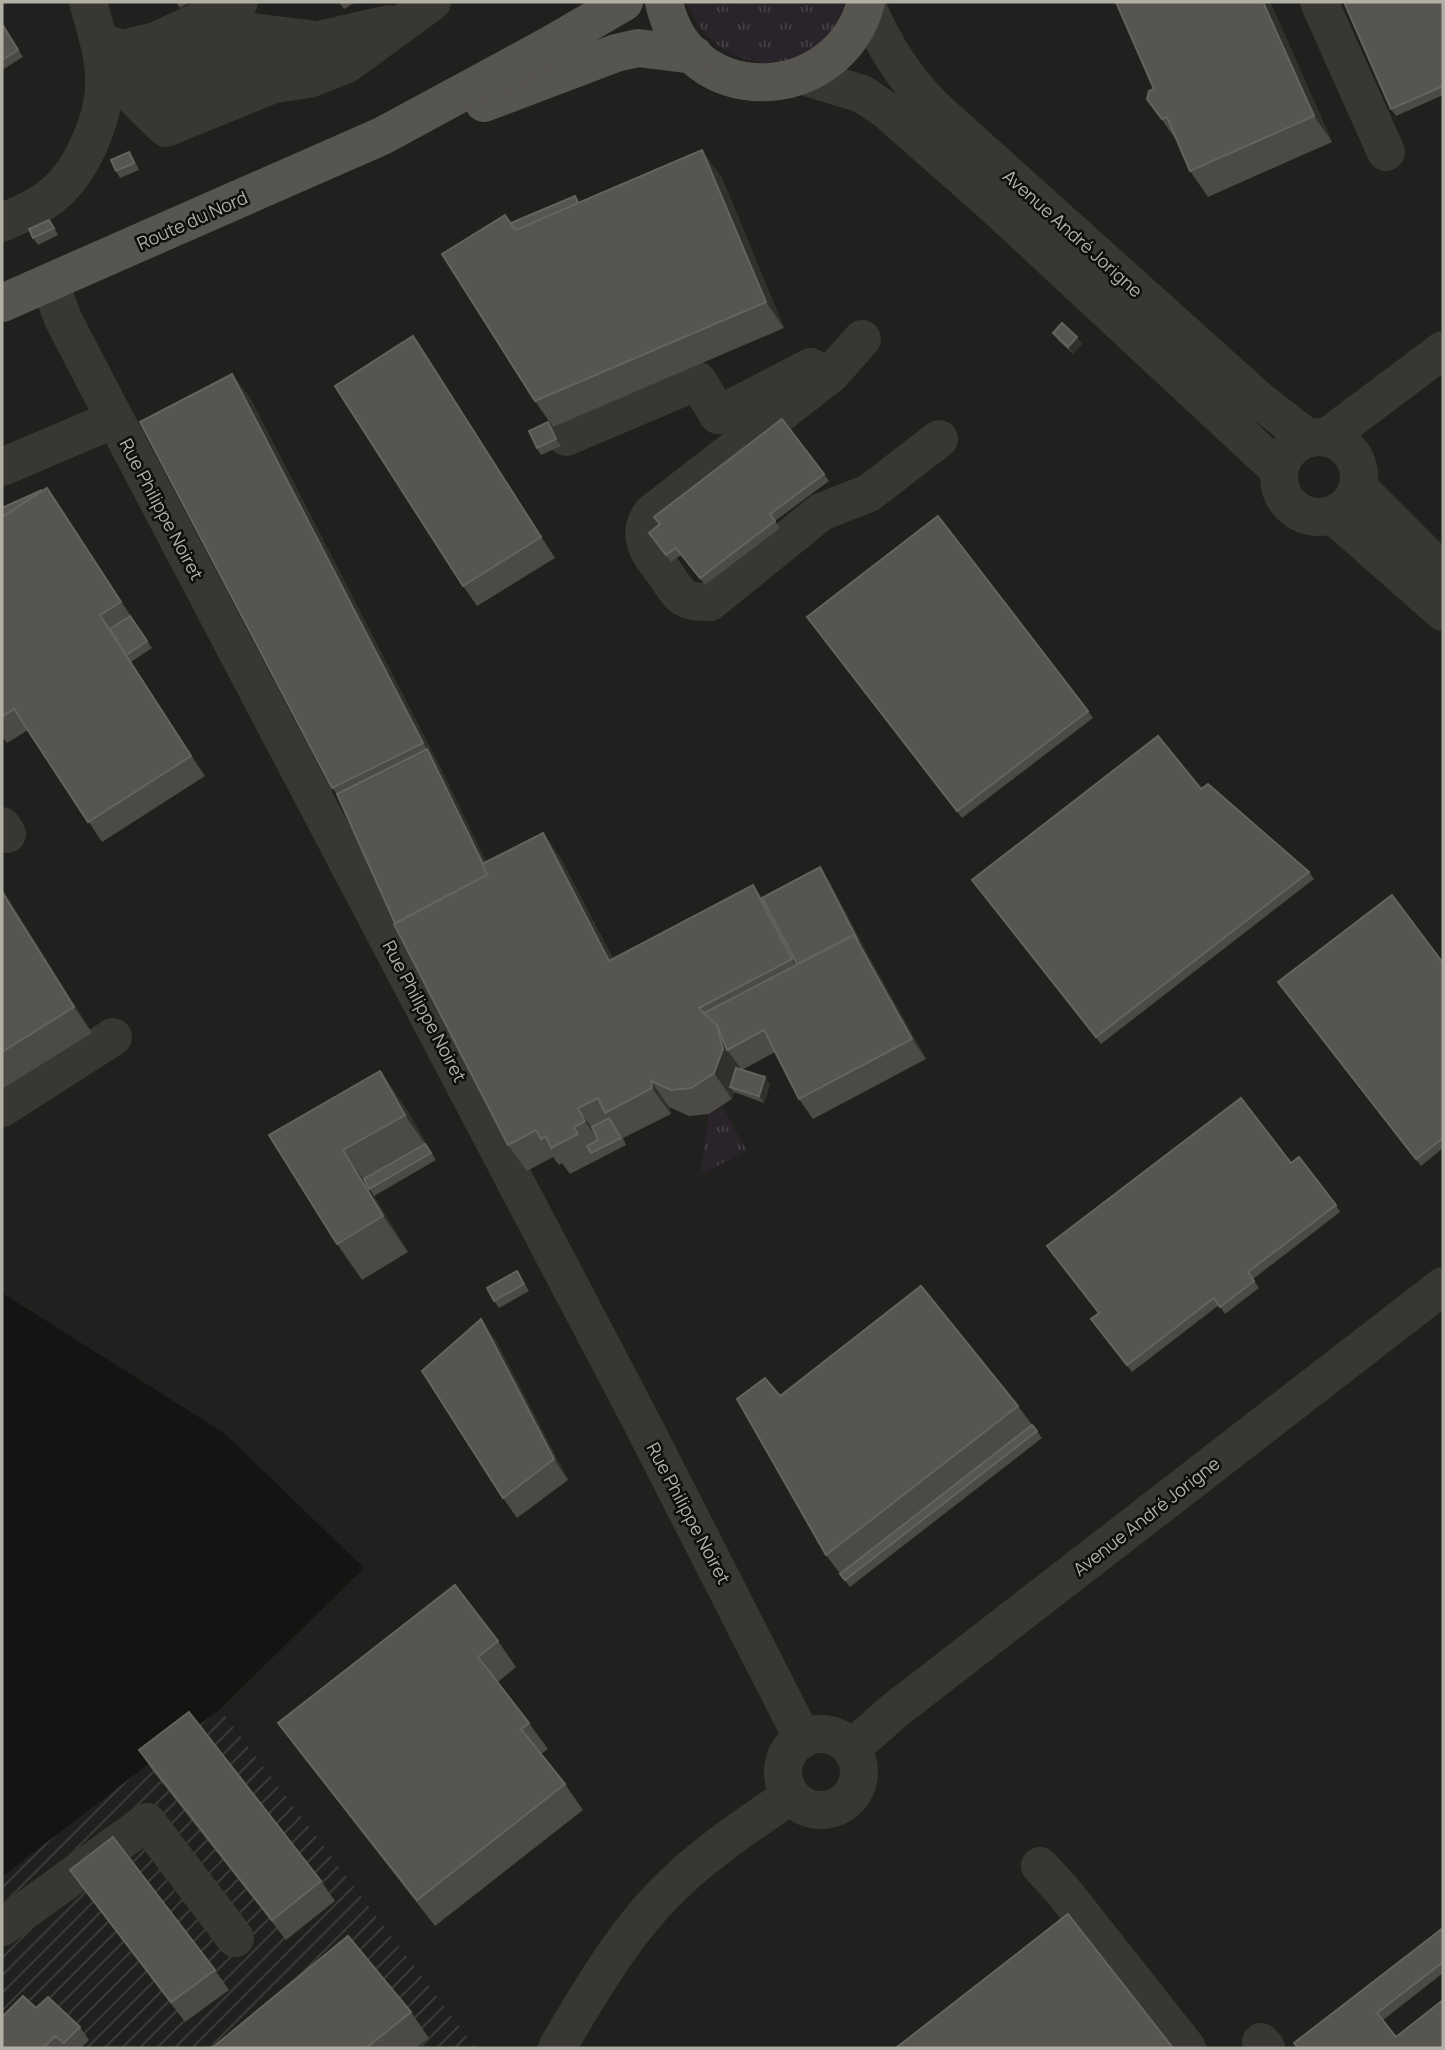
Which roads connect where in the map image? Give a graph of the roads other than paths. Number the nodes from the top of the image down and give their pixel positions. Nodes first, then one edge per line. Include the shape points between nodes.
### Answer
1 (88, 2) edge
2 (239, 2) edge
3 (624, 2) edge
4 (664, 2) edge
5 (1319, 2) edge
6 (866, 3) edge
7 (416, 12) edge
8 (100, 42) junction
9 (694, 55) junction
10 (804, 76) junction
11 (125, 92) junction
12 (382, 136) junction
13 (1386, 152) dead end
14 (2, 223) edge
15 (50, 283) junction
16 (2, 303) edge
17 (1443, 350) edge
18 (1413, 374) junction
19 (115, 419) junction
20 (566, 437) dead end
21 (1318, 438) junction
22 (939, 439) dead end
23 (2, 467) edge
24 (1279, 470) junction
25 (1358, 476) junction
26 (1333, 515) junction
27 (1443, 572) edge
28 (1443, 612) edge
29 (113, 1037) dead end
30 (2, 1108) edge
31 (1443, 1286) edge
32 (803, 1739) junction
33 (851, 1749) junction
34 (791, 1796) junction
35 (1040, 1866) dead end
36 (2, 1927) edge
37 (234, 1938) dead end
38 (558, 2048) edge
39 (1187, 2048) edge

1 - 8 street
2 - 8 street via 156,41 122,49
3 - 12 main road, Route du Nord
4 - 9 main road via 678,36
5 - 13 street
6 - 10 main road via 844,47
6 - 21 street, Avenue André Jorigne via 893,59 934,109 1260,401
7 - 11 street
7 - 11 street via 346,64 309,79 274,84 166,128
8 - 11 street
9 - 10 main road via 734,79 758,83
9 - 12 main road, Route du Nord via 638,48
10 - 24 street, Avenue André Jorigne via 862,94 886,110
11 - 14 street via 101,119 51,197
12 - 15 main road, Route du Nord
15 - 16 main road, Route du Nord
15 - 19 street, Rue Philippe Noiret
17 - 18 street
18 - 21 street
18 - 25 street
19 - 23 street
19 - 32 street, Rue Philippe Noiret
20 - 22 street via 698,381 718,415 862,338 831,374 646,521 645,547 681,596 698,602 710,602 821,512 869,493
21 - 24 street via 1290,450
21 - 25 street via 1345,446
24 - 26 street via 1282,493 1289,504 1309,516
25 - 26 street via 1353,500
25 - 27 street
26 - 28 street
29 - 30 street
31 - 33 street, Avenue André Jorigne via 904,1703
32 - 33 street via 829,1735
32 - 34 street via 784,1764
33 - 34 street via 859,1777 845,1802 817,1810
34 - 38 street via 663,1894 593,1985
35 - 39 street
36 - 37 street via 147,1822

